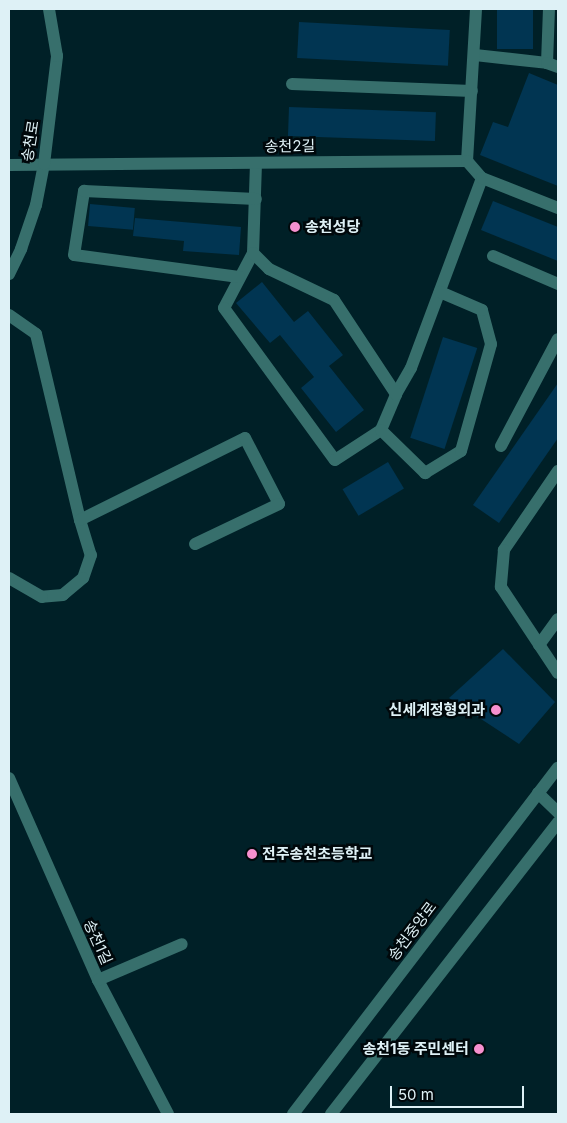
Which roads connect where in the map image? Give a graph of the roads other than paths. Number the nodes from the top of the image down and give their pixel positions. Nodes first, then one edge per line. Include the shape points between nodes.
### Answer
1 (49, 9) edge
2 (476, 9) edge
3 (550, 9) edge
4 (554, 9) edge
5 (558, 9) edge
6 (475, 55) junction
7 (552, 65) edge
8 (292, 84) dead end
9 (472, 91) junction
10 (467, 161) junction
11 (256, 163) junction
12 (44, 164) junction
13 (9, 165) edge
14 (482, 178) junction
15 (256, 199) junction
16 (558, 208) edge
17 (253, 253) junction
18 (493, 256) dead end
19 (9, 274) edge
20 (238, 277) junction
21 (558, 284) edge
22 (440, 292) junction
23 (9, 315) edge
24 (558, 339) edge
25 (396, 394) junction
26 (381, 430) junction
27 (501, 446) dead end
28 (558, 471) edge
29 (80, 520) junction
30 (195, 544) dead end
31 (9, 578) edge
32 (558, 619) edge
33 (539, 646) junction
34 (558, 673) edge
35 (558, 768) edge
36 (9, 778) edge
37 (538, 793) junction
38 (558, 812) edge
39 (558, 822) edge
40 (182, 944) dead end
41 (98, 980) junction
42 (168, 1114) edge
43 (293, 1114) edge
44 (331, 1114) edge

1 - 12 street, 송천로 via 57,56
2 - 6 street
3 - 7 street
4 - 5 street
6 - 7 street
6 - 9 street
8 - 9 street
9 - 10 street
10 - 11 street, 송천2길
10 - 14 street
11 - 12 street, 송천2길
11 - 15 street
12 - 13 street, 송천2길
12 - 19 street, 송천로 via 36,206
14 - 16 street
14 - 22 street
15 - 17 street
15 - 20 street via 84,191 74,255
17 - 20 street
17 - 25 street via 268,269 334,300
18 - 21 street
20 - 26 street via 224,308 335,460
22 - 25 street via 411,368
22 - 26 street via 482,310 491,344 461,451 425,473
23 - 29 street via 36,334
24 - 27 street
25 - 26 street
28 - 33 street via 504,550 501,587
29 - 30 street via 245,438 279,504
29 - 31 street via 91,555 83,578 63,595 42,597
32 - 33 street
33 - 34 street
35 - 37 street, 송천중앙로
36 - 41 street, 송천1길
37 - 38 street
37 - 43 street, 송천중앙로
39 - 44 street
40 - 41 street
41 - 42 street, 송천1길

